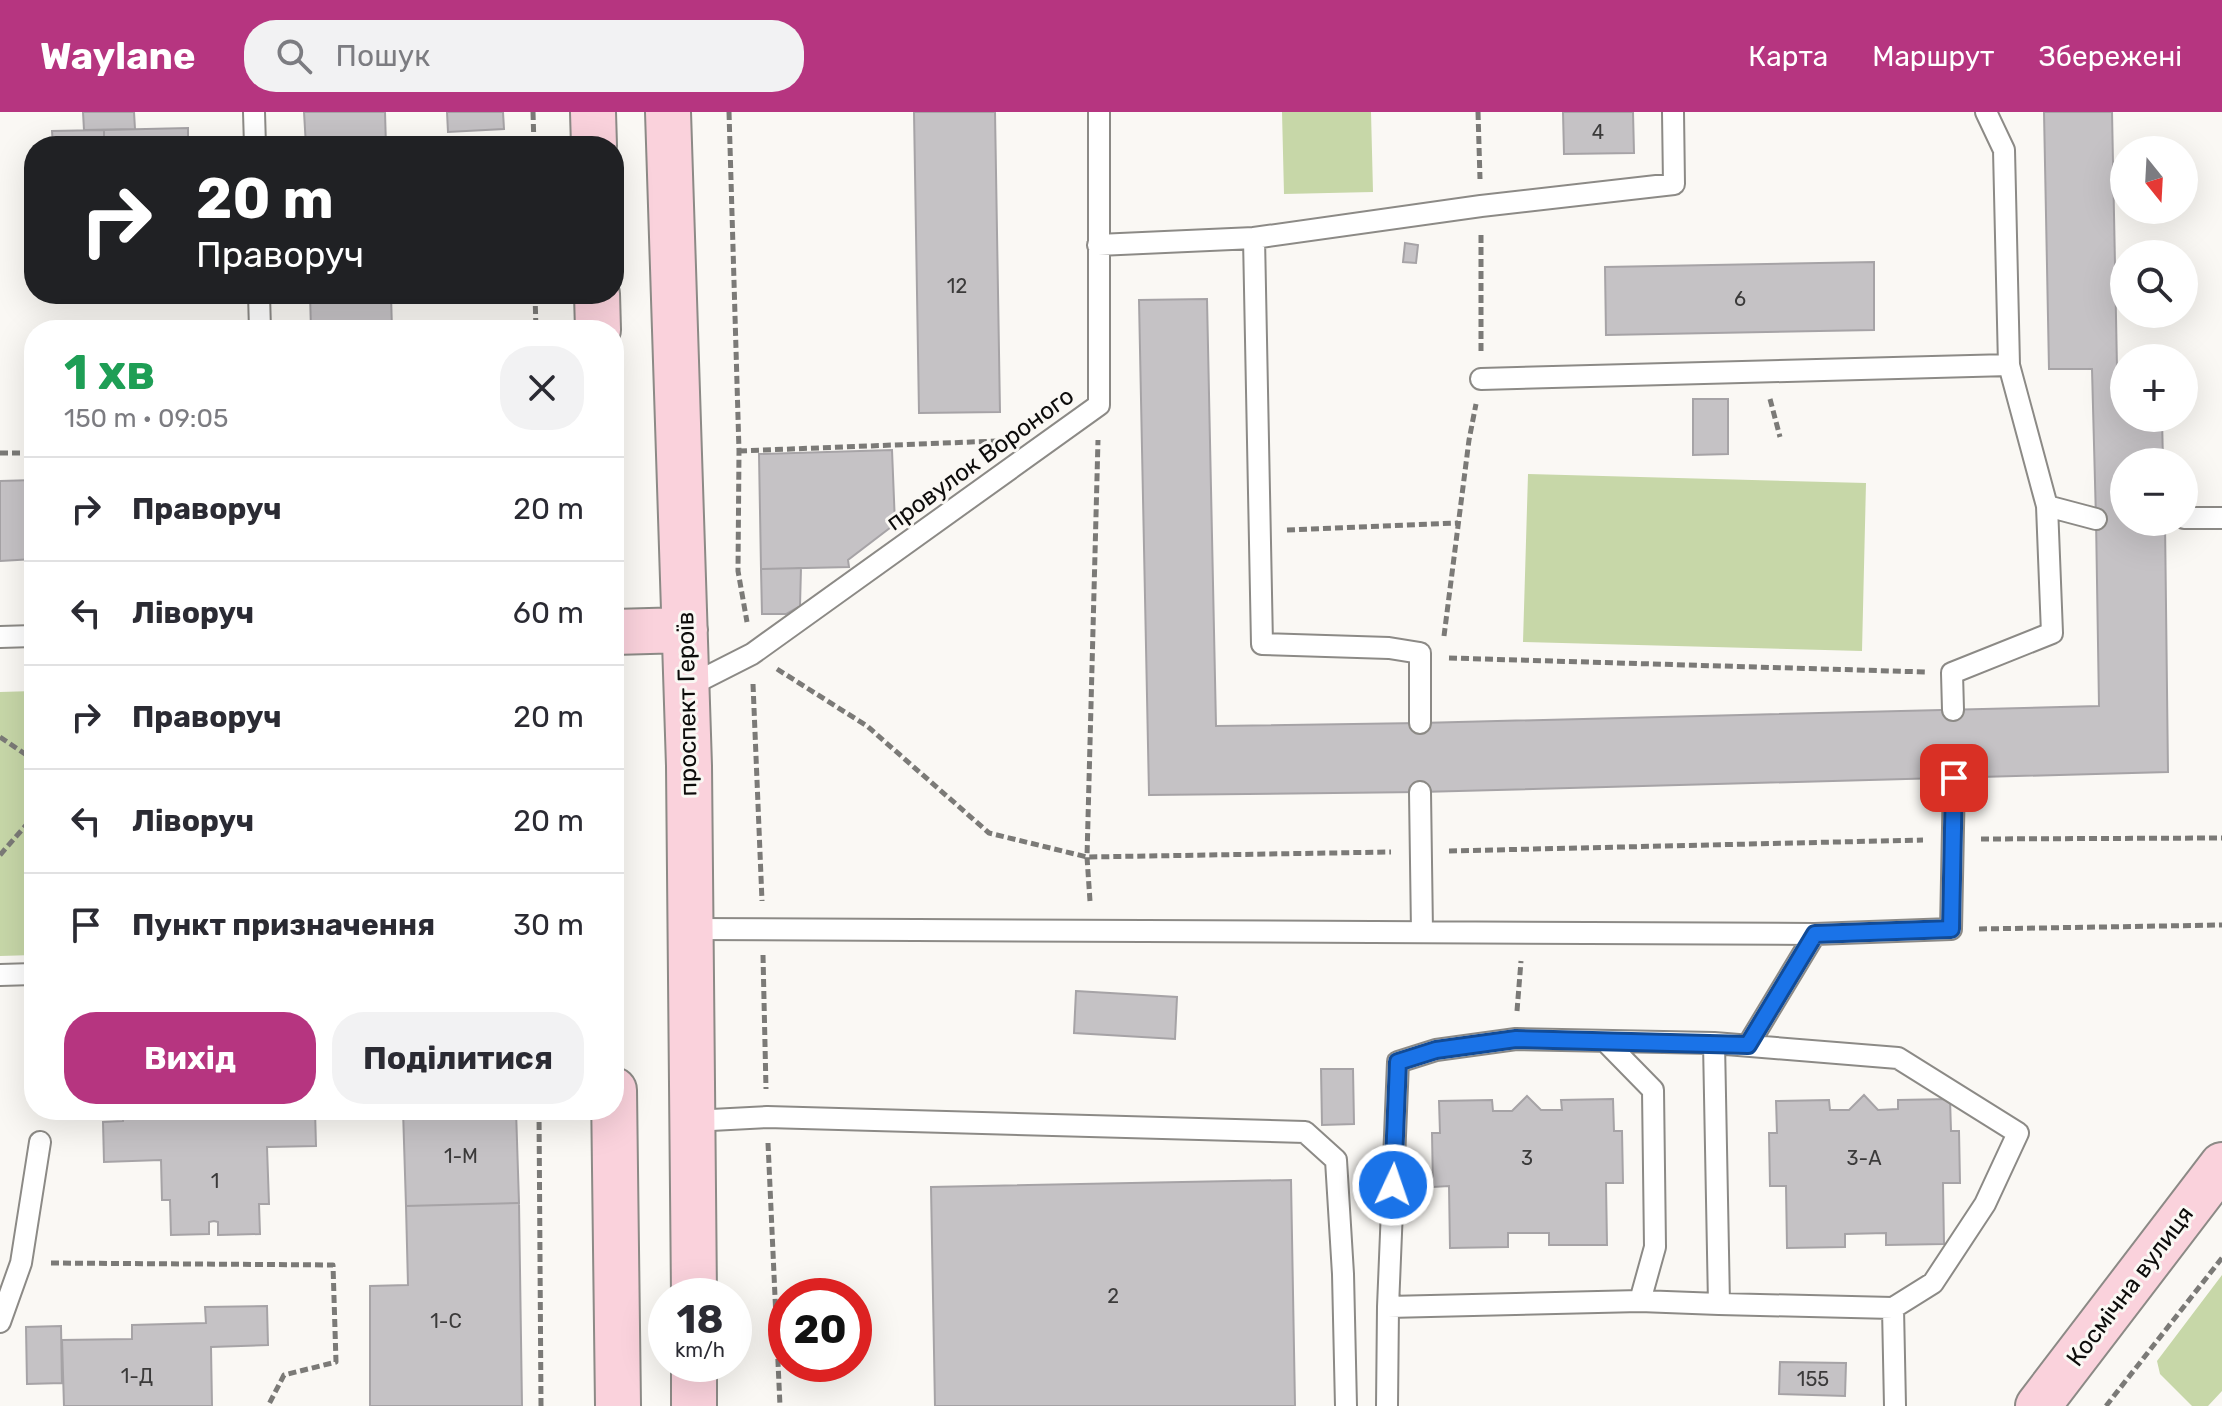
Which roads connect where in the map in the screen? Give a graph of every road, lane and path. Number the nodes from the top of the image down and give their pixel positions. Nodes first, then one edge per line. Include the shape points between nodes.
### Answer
1 (254, 112) edge
2 (533, 112) edge
3 (593, 112) edge
4 (668, 112) edge
5 (729, 112) edge
6 (1099, 112) edge
7 (1673, 112) edge
8 (1986, 112) edge
9 (255, 136) edge
10 (534, 136) edge
11 (594, 136) edge
12 (1254, 238) junction
13 (1098, 245) junction
14 (2009, 365) junction
15 (1763, 371) junction
16 (1481, 379) dead end
17 (1099, 405) junction
18 (1780, 437) dead end
19 (1054, 439) junction
20 (739, 451) junction
21 (0, 453) edge
22 (24, 453) edge
23 (2047, 506) junction
24 (2198, 518) edge
25 (2222, 518) edge
26 (2096, 519) dead end
27 (1458, 523) dead end
28 (1260, 532) junction
29 (685, 630) junction
30 (624, 632) edge
31 (24, 636) edge
32 (0, 637) edge
33 (1420, 653) junction
34 (752, 654) junction
35 (1952, 673) junction
36 (687, 687) junction
37 (1953, 710) dead end
38 (1420, 723) dead end
39 (0, 737) edge
40 (24, 753) edge
41 (1954, 778) dead end
42 (1420, 792) dead end
43 (24, 827) edge
44 (2222, 838) edge
45 (1953, 840) junction
46 (1421, 851) junction
47 (0, 855) edge
48 (1087, 857) junction
49 (2222, 925) edge
50 (692, 929) junction
51 (763, 929) junction
52 (1951, 929) junction
53 (1092, 930) junction
54 (1422, 932) junction
55 (1524, 933) junction
56 (1815, 934) junction
57 (24, 974) edge
58 (0, 975) edge
59 (1516, 1039) junction
60 (1606, 1042) junction
61 (1714, 1043) junction
62 (1748, 1045) junction
63 (767, 1117) junction
64 (539, 1120) edge
65 (614, 1120) edge
66 (692, 1121) junction
67 (40, 1142) dead end
68 (2222, 1165) edge
69 (2222, 1258) edge
70 (21, 1263) junction
71 (694, 1278) edge
72 (1640, 1301) junction
73 (1719, 1304) junction
74 (1388, 1307) junction
75 (1893, 1308) junction
76 (0, 1322) edge
77 (694, 1382) edge
78 (268, 1406) edge
79 (541, 1406) edge
80 (618, 1406) edge
81 (694, 1406) edge
82 (780, 1406) edge
83 (1346, 1406) edge
84 (1387, 1406) edge
85 (1895, 1406) edge
86 (2038, 1406) edge
87 (2106, 1406) edge

1 - 9 lane
2 - 10 path
3 - 11 main road
4 - 29 main road, проспект Героїв
5 - 20 path
6 - 13 lane, провулок Вороного
7 - 12 lane via 1674,184
8 - 14 lane via 2004,150
12 - 13 lane
12 - 28 lane
13 - 17 lane, провулок Вороного
14 - 15 lane
14 - 23 lane
15 - 16 lane
15 - 18 path
17 - 19 lane, провулок Вороного
17 - 48 path
19 - 20 path
19 - 34 lane, провулок Вороного
20 - 34 path via 738,571
21 - 22 path
23 - 26 lane
23 - 35 lane via 2052,633
24 - 25 lane
27 - 28 path
28 - 33 lane via 1262,644
29 - 30 main road
29 - 36 main road, проспект Героїв
31 - 32 lane
33 - 35 path via 1441,658
33 - 38 lane
34 - 36 lane, провулок Вороного
34 - 48 path via 867,726 989,833
34 - 51 path
35 - 37 lane
36 - 50 main road, проспект Героїв
39 - 40 path
41 - 45 lane
42 - 46 lane
43 - 47 path
44 - 45 path
45 - 46 path
45 - 52 lane
46 - 48 path
46 - 54 lane
48 - 53 path
49 - 52 path
50 - 51 lane
50 - 66 main road, проспект Героїв
51 - 53 lane
51 - 63 path
52 - 56 lane
53 - 54 lane
54 - 55 lane
55 - 56 lane
55 - 59 path
56 - 62 lane
57 - 58 lane
59 - 60 lane
59 - 74 lane via 1436,1050 1398,1062
60 - 61 lane
60 - 72 lane via 1653,1090 1655,1247
61 - 62 lane
61 - 73 lane
62 - 75 lane via 1898,1058 2018,1133 1985,1204 1933,1283
63 - 66 lane
63 - 82 path
63 - 83 lane via 1305,1132 1336,1160
64 - 79 path
65 - 80 main road
66 - 71 main road, проспект Героїв
67 - 70 lane
68 - 86 main road, Космічна вулиця
69 - 87 path
70 - 76 lane
70 - 78 path via 333,1265 336,1362 284,1375
72 - 73 lane
72 - 74 lane
73 - 75 lane
74 - 84 lane
75 - 85 lane
77 - 81 main road

